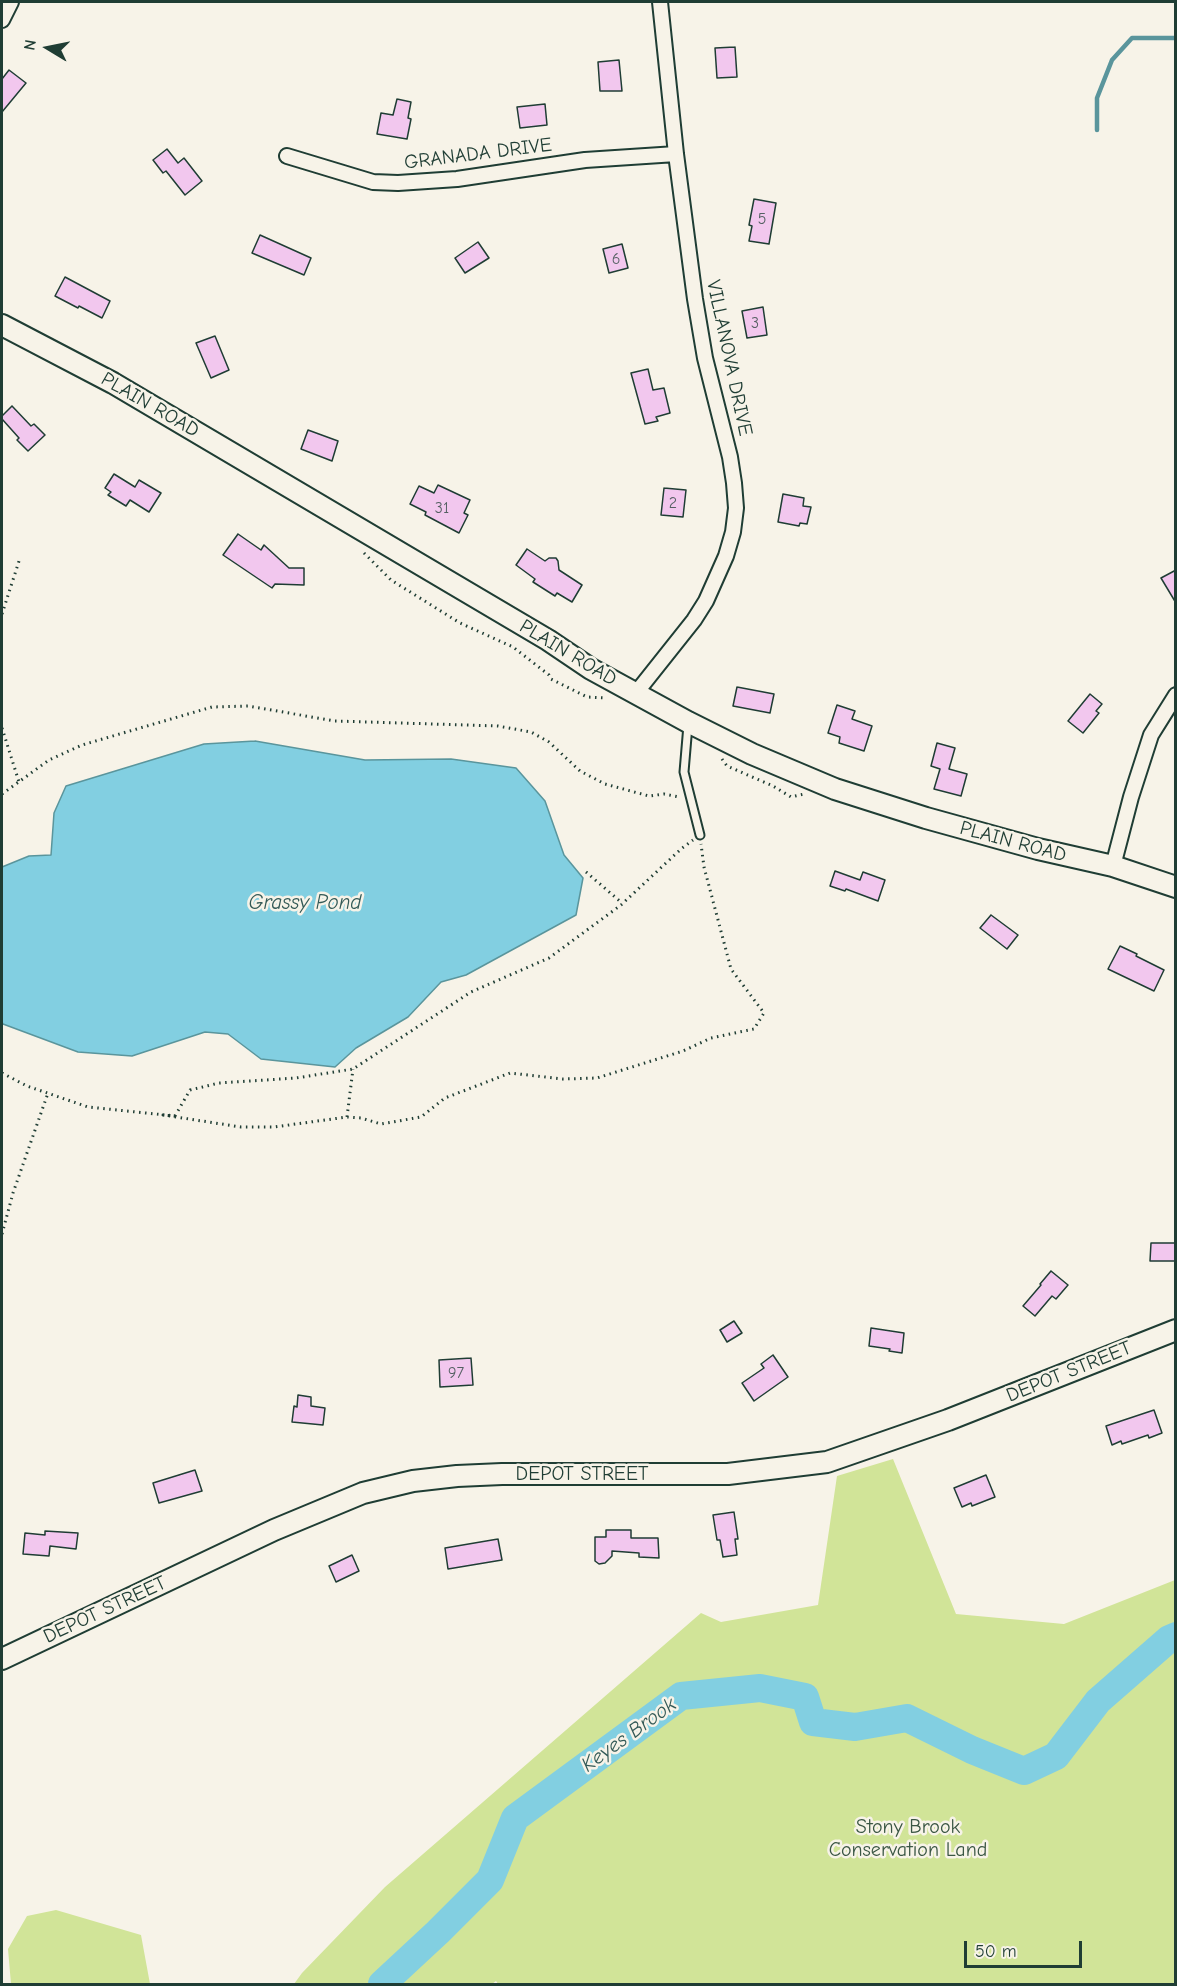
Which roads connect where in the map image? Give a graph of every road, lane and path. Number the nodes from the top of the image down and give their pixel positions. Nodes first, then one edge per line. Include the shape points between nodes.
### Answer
1 (11, 2) edge
2 (660, 2) edge
3 (2, 20) edge
4 (676, 154) junction
5 (287, 156) dead end
6 (2, 325) edge
7 (20, 558) dead end
8 (2, 614) edge
9 (636, 693) junction
10 (1176, 695) edge
11 (688, 722) junction
12 (2, 728) edge
13 (19, 782) junction
14 (2, 794) edge
15 (690, 800) junction
16 (700, 835) junction
17 (1113, 866) junction
18 (586, 873) dead end
19 (1176, 887) edge
20 (622, 903) junction
21 (353, 1070) junction
22 (2, 1073) edge
23 (48, 1093) junction
24 (175, 1116) junction
25 (348, 1117) junction
26 (2, 1234) edge
27 (1176, 1330) edge
28 (2, 1659) edge

1 - 3 street
2 - 4 street, VILLANOVA DRIVE
4 - 5 street, GRANADA DRIVE via 585,160 457,179 398,183 374,182
4 - 9 street, VILLANOVA DRIVE via 700,333 730,457 735,508 726,556 706,601
6 - 9 main road, PLAIN ROAD via 113,383
7 - 8 path
9 - 11 main road, PLAIN ROAD
10 - 17 street via 1151,735
11 - 15 lane via 684,772
11 - 17 main road, PLAIN ROAD via 835,789 983,835
12 - 13 path
13 - 14 path
13 - 15 path via 49,760 82,745 212,707 248,706 335,721 498,726 531,732 549,742 580,771 605,784 649,796 664,794
15 - 16 lane
16 - 20 path
16 - 25 path via 704,867 731,969 764,1013 754,1029 711,1038 597,1078 562,1079 510,1072 445,1098 421,1117 381,1124
17 - 19 main road, PLAIN ROAD
18 - 20 path
20 - 21 path via 549,958 471,993
21 - 24 path via 219,1083 190,1090
21 - 25 path
22 - 23 path
23 - 24 path via 88,1107
23 - 26 path
24 - 25 path via 163,1115 241,1127 274,1127
27 - 28 main road, DEPOT STREET via 948,1420 827,1462 728,1474 458,1476 413,1481 363,1493 274,1530

